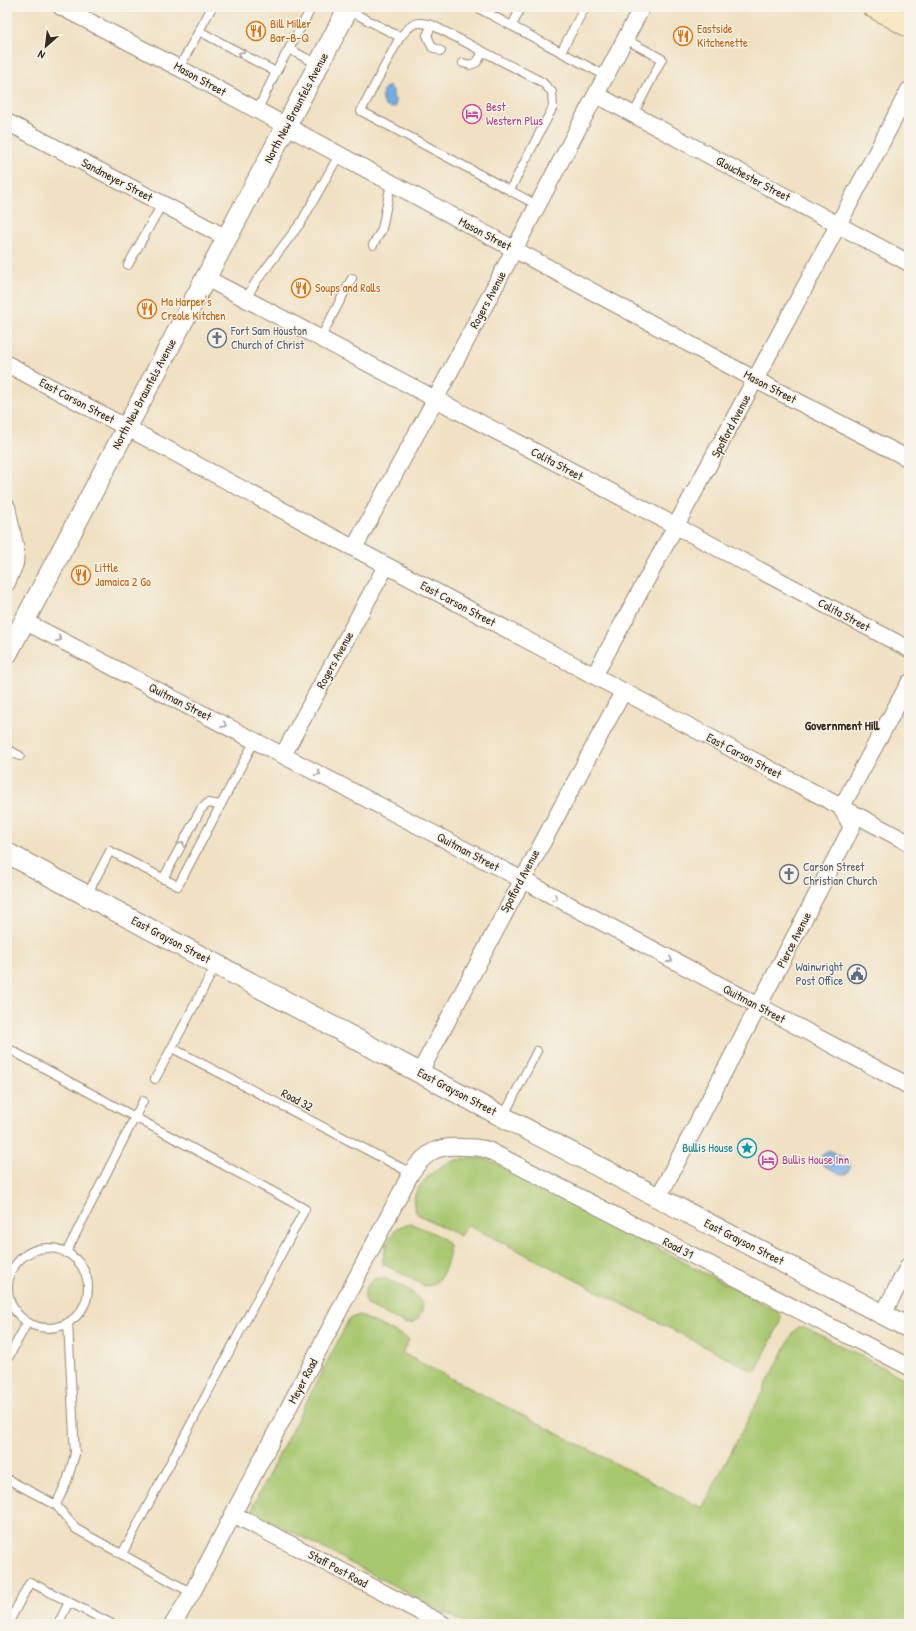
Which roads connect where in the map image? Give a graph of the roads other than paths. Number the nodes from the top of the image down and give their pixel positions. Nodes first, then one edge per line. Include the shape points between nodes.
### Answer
1 (61, 7) edge
2 (212, 7) edge
3 (312, 7) edge
4 (476, 7) edge
5 (521, 7) edge
6 (585, 7) edge
7 (642, 7) edge
8 (874, 7) edge
9 (348, 8) edge
10 (432, 25) junction
11 (512, 26) junction
12 (909, 26) edge
13 (199, 31) junction
14 (400, 37) junction
15 (625, 39) junction
16 (289, 50) junction
17 (441, 51) dead end
18 (483, 52) junction
19 (561, 52) junction
20 (463, 63) dead end
21 (319, 66) junction
22 (180, 68) junction
23 (276, 72) junction
24 (606, 76) junction
25 (909, 90) edge
26 (596, 95) junction
27 (257, 111) junction
28 (633, 115) junction
29 (7, 122) edge
30 (287, 127) junction
31 (339, 155) junction
32 (391, 183) junction
33 (510, 190) junction
34 (162, 204) junction
35 (537, 205) junction
36 (839, 226) junction
37 (227, 238) junction
38 (373, 245) dead end
39 (514, 249) junction
40 (909, 263) edge
41 (128, 265) dead end
42 (206, 278) junction
43 (352, 278) dead end
44 (246, 299) junction
45 (320, 338) junction
46 (7, 364) edge
47 (756, 380) junction
48 (435, 400) junction
49 (126, 427) junction
50 (909, 458) edge
51 (7, 507) edge
52 (676, 527) junction
53 (354, 548) junction
54 (386, 566) junction
55 (7, 583) edge
56 (24, 622) junction
57 (909, 649) edge
58 (7, 654) edge
59 (594, 676) junction
60 (909, 683) edge
61 (623, 692) junction
62 (255, 740) junction
63 (7, 749) edge
64 (283, 755) junction
65 (20, 756) dead end
66 (221, 805) junction
67 (841, 808) junction
68 (909, 843) edge
69 (7, 853) edge
70 (163, 879) junction
71 (521, 879) junction
72 (87, 895) junction
73 (217, 964) junction
74 (759, 1007) junction
75 (7, 1048) edge
76 (172, 1048) junction
77 (537, 1052) dead end
78 (420, 1072) junction
79 (155, 1079) dead end
80 (909, 1086) edge
81 (143, 1101) dead end
82 (135, 1117) junction
83 (503, 1117) junction
84 (441, 1147) joint
85 (411, 1174) junction
86 (658, 1198) junction
87 (66, 1253) junction
88 (909, 1265) edge
89 (7, 1291) edge
90 (883, 1314) junction
91 (27, 1323) junction
92 (68, 1323) junction
93 (909, 1328) edge
94 (7, 1360) edge
95 (909, 1367) edge
96 (7, 1479) edge
97 (56, 1505) junction
98 (233, 1514) junction
99 (122, 1554) junction
100 (192, 1593) junction
101 (69, 1602) junction
102 (109, 1623) edge
103 (8, 1624) edge
104 (58, 1624) edge
105 (174, 1624) edge
106 (443, 1624) edge

1 - 22 street, Mason Street
2 - 13 lane
3 - 16 lane
4 - 11 lane
5 - 11 lane
6 - 19 lane
7 - 15 street, Rogers Avenue
8 - 12 main road
9 - 14 lane
9 - 21 street, North New Braunfels Avenue
10 - 14 lane via 420,21
10 - 17 lane via 427,35 432,47
10 - 18 lane
11 - 19 lane
13 - 22 lane
23 -> 13 lane
14 - 33 lane via 361,110
15 - 24 street, Rogers Avenue
15 - 28 lane via 662,59
16 - 21 lane
16 - 23 lane
18 - 20 lane via 477,62 470,65
18 - 33 lane via 542,82 552,92 553,107
19 - 24 lane
21 - 30 street, North New Braunfels Avenue
22 - 27 street, Mason Street
23 - 27 lane
24 - 26 street, Rogers Avenue
25 - 36 street, Spofford Avenue
26 - 28 street, Glouchester Street
26 - 35 street, Rogers Avenue
27 - 30 street, Mason Street
28 - 36 street, Glouchester Street
29 - 34 street, Sandmeyer Street
30 - 31 street, Mason Street
30 - 37 street, North New Braunfels Avenue
31 - 32 street, Mason Street
31 - 44 lane via 302,221 255,282
32 - 38 lane via 382,229
32 - 39 street, Mason Street
33 - 35 lane
34 - 37 street, Sandmeyer Street
34 - 41 lane
35 - 39 street, Rogers Avenue
36 - 40 street, Glouchester Street
36 - 47 street, Spofford Avenue
37 - 42 street, North New Braunfels Avenue
39 - 47 street, Mason Street
39 - 48 street, Rogers Avenue
42 - 44 street, Colita Street
42 - 49 street, North New Braunfels Avenue
43 - 45 lane
44 - 45 street, Colita Street
45 - 48 street, Colita Street
46 - 49 street, East Carson Street
47 - 50 street, Mason Street
47 - 52 street, Spofford Avenue
48 - 52 street, Colita Street
48 - 53 street, Rogers Avenue
49 - 53 street, East Carson Street
49 - 56 street, North New Braunfels Avenue
51 - 55 street via 16,550 15,564
52 - 57 street, Colita Street
52 - 59 street, Spofford Avenue
53 - 54 street, East Carson Street
54 - 59 street, East Carson Street
54 - 64 street, Rogers Avenue
56 - 58 street, North New Braunfels Avenue
56 -> 62 street, Quitman Street
59 - 61 street, East Carson Street
60 - 67 street
61 - 67 street, East Carson Street
61 - 71 street, Spofford Avenue
62 - 64 street, Quitman Street
62 - 66 lane
63 - 65 lane
64 -> 71 street, Quitman Street
70 -> 66 lane via 201,809 208,803
66 - 70 lane via 178,886
67 - 68 street, East Carson Street
67 - 74 street, Pierce Avenue via 852,828
69 - 72 street, East Grayson Street
70 - 72 lane via 110,851
71 -> 74 street, Quitman Street
71 - 78 street, Spofford Avenue
72 - 73 street, East Grayson Street
73 - 76 lane
73 - 78 street, East Grayson Street
74 - 80 street, Quitman Street
74 - 86 street, Pierce Avenue
75 - 82 lane
76 - 79 lane
76 - 85 lane, Road 32
77 - 83 lane
78 - 83 street, East Grayson Street
81 - 82 lane
82 - 87 lane
82 - 99 lane via 305,1209
83 - 86 street, East Grayson Street
84 - 85 street, Meyer Road via 420,1161
84 - 95 street, Road 31 via 459,1146 488,1150
85 - 98 street, Meyer Road
86 - 90 street, East Grayson Street
87 - 89 lane via 57,1249 38,1249 22,1257 11,1272
87 - 92 lane via 85,1273 88,1292 82,1310
88 - 90 street
89 - 91 lane via 16,1312
90 - 93 street, East Grayson Street
91 - 92 lane via 52,1328
91 - 94 lane
92 - 97 lane via 75,1454
96 - 97 lane
97 - 99 lane via 76,1529
98 - 100 street, Meyer Road
98 - 106 street, Staff Post Road
99 - 100 lane
100 - 105 street, Meyer Road
101 - 102 lane
101 - 103 lane via 30,1582
101 - 104 lane

